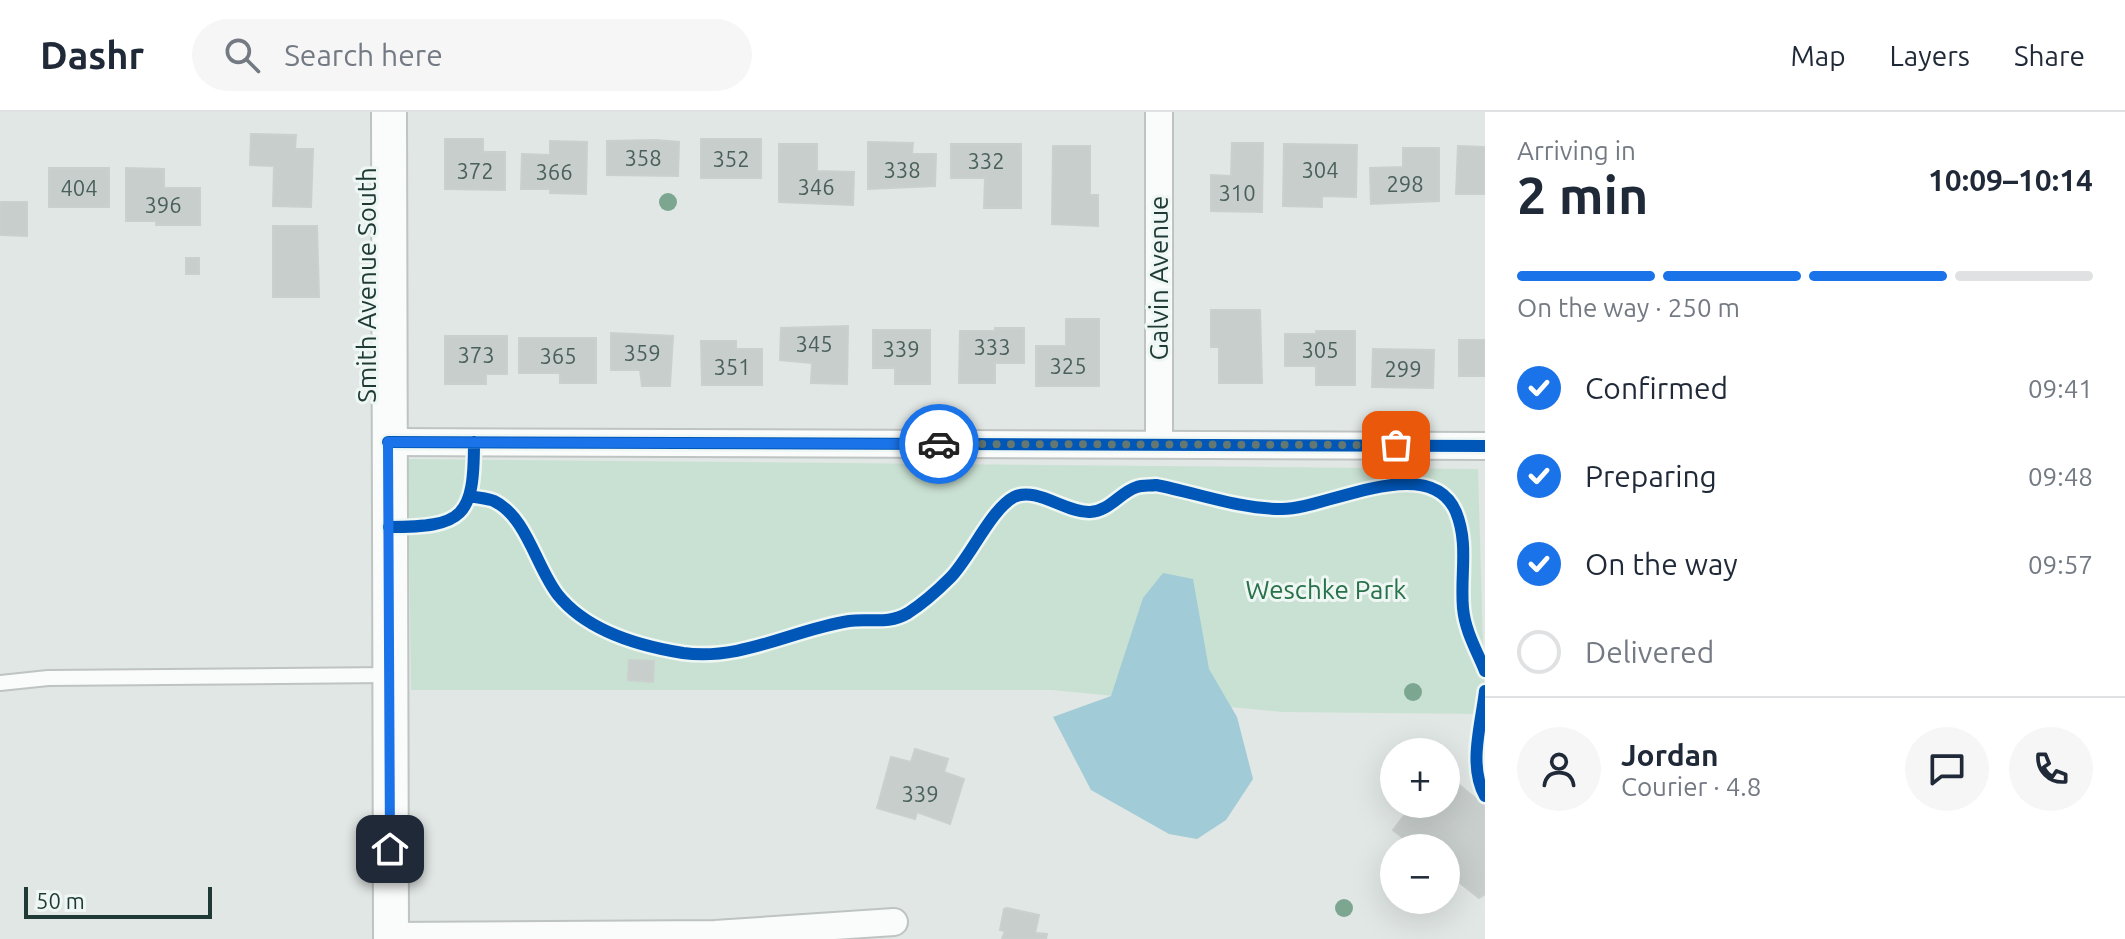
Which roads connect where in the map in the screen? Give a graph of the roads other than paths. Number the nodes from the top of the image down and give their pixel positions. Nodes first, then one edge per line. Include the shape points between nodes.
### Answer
1 (389, 112) edge
2 (1159, 112) edge
3 (388, 442) junction
4 (1159, 444) junction
5 (1485, 446) edge
6 (390, 675) junction
7 (0, 683) edge
8 (894, 922) dead end
9 (391, 938) edge

1 - 3 street, Smith Avenue South
2 - 4 street, Galvin Avenue
3 - 4 street
3 - 6 street, Smith Avenue South
4 - 5 street
6 - 7 lane via 48,678
6 - 9 street, Smith Avenue South
8 - 9 street via 715,934

